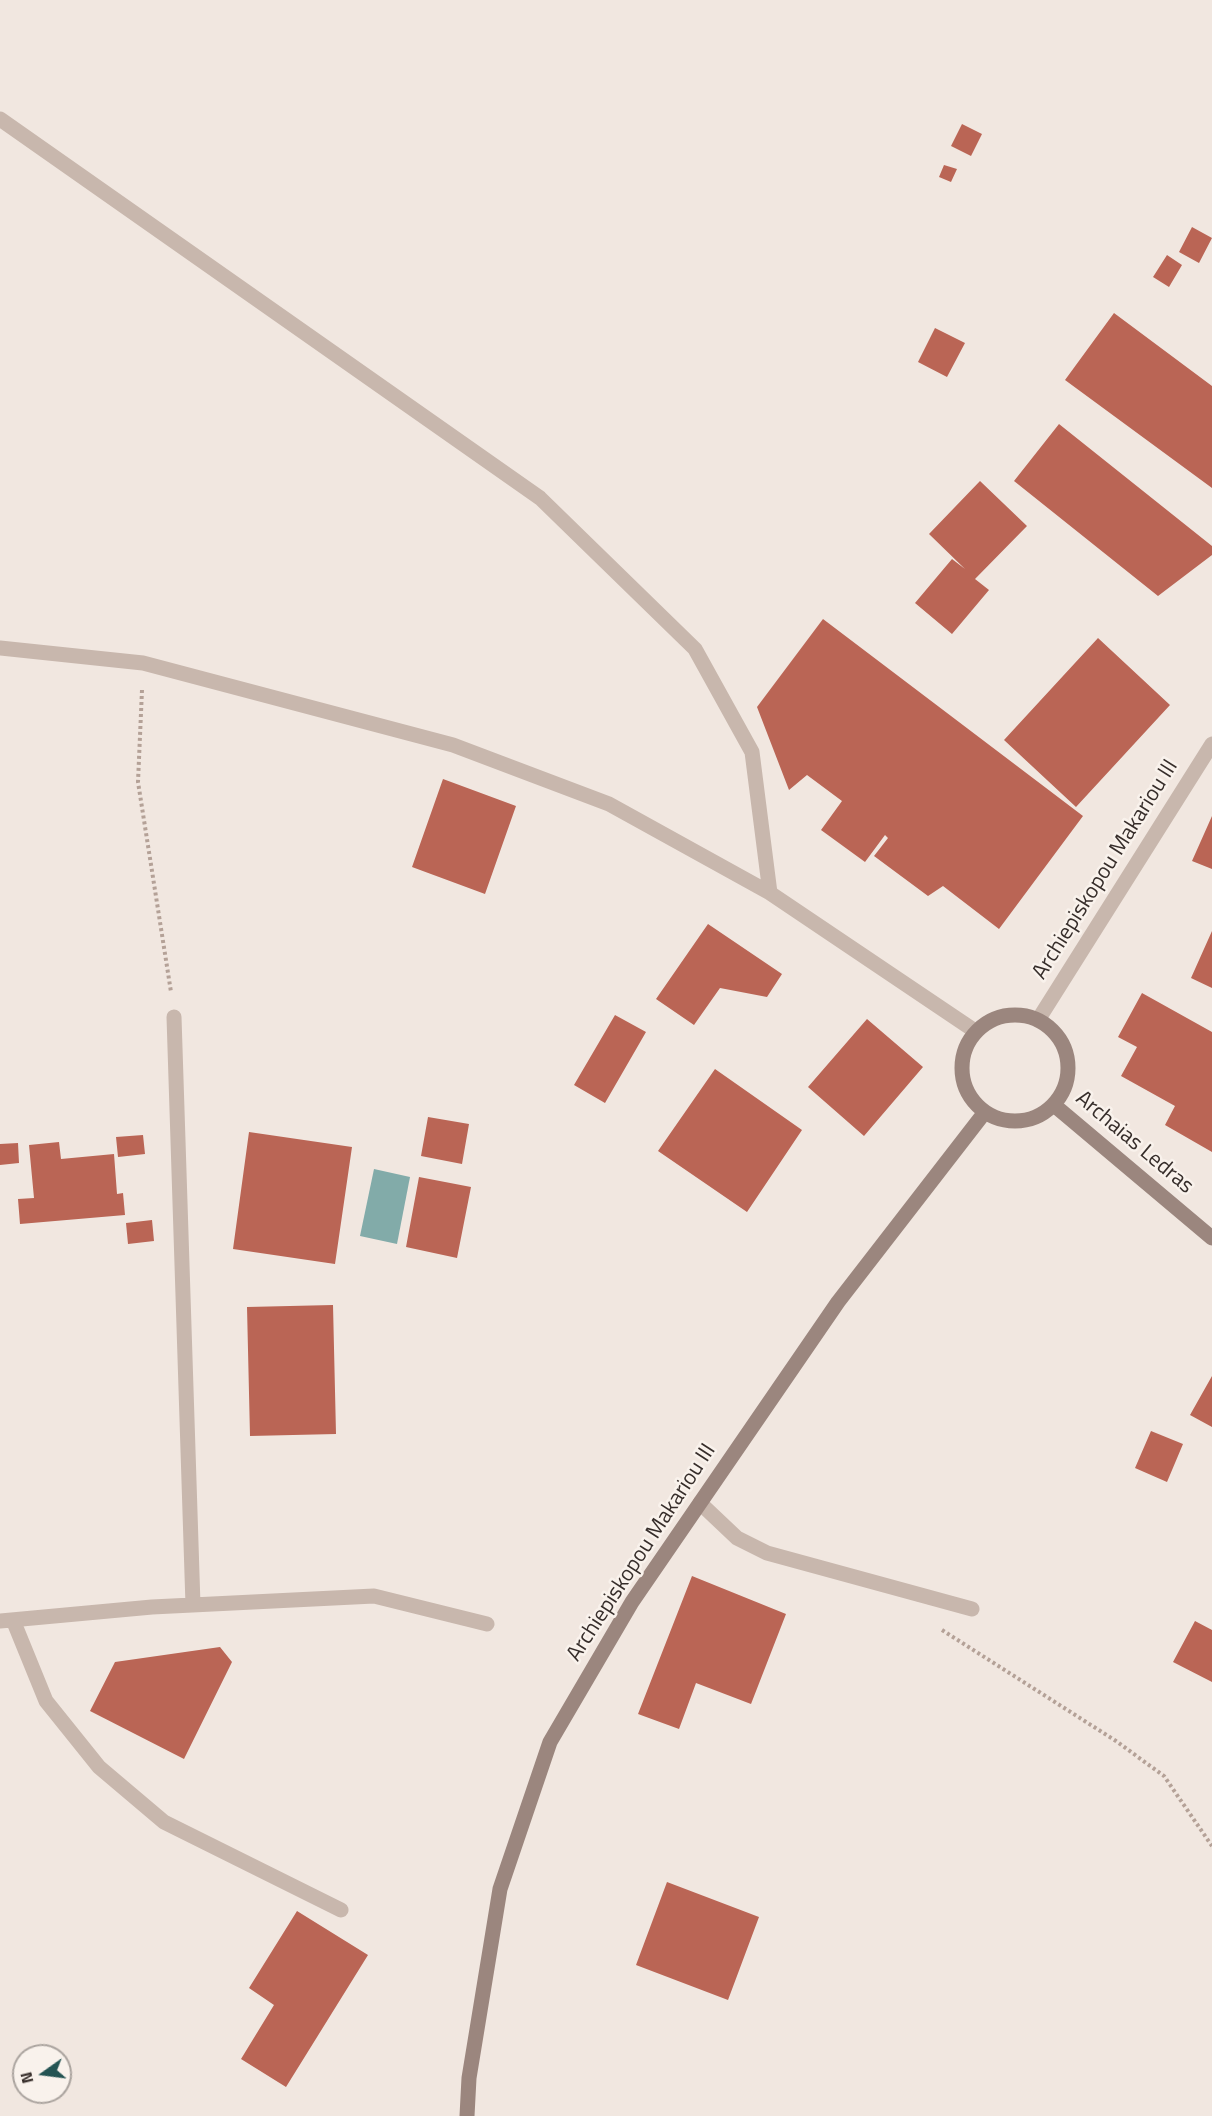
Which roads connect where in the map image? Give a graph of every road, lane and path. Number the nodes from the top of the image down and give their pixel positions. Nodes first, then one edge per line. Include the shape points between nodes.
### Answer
1 (0, 119) edge
2 (0, 648) edge
3 (143, 663) junction
4 (1212, 744) edge
5 (770, 893) junction
6 (174, 1017) joint
7 (1038, 1020) junction
8 (975, 1031) junction
9 (1054, 1105) junction
10 (985, 1112) junction
11 (1212, 1238) edge
12 (700, 1503) junction
13 (915, 1593) junction
14 (194, 1605) junction
15 (972, 1609) dead end
16 (6, 1620) edge
17 (487, 1624) dead end
18 (1212, 1846) edge
19 (341, 1910) dead end
20 (467, 2116) edge

1 - 5 street via 540,498 695,649 752,752
2 - 3 street
3 - 5 street via 453,745 609,804
3 - 6 path via 138,782
4 - 7 street, Archiepiskopou Makariou III
5 - 8 street
6 - 14 street
7 - 8 street via 1026,1015 999,1017
7 - 9 street via 1057,1036 1067,1059 1068,1075
8 - 10 street via 967,1044 962,1074 974,1102
9 - 10 street via 1021,1121 998,1119
9 - 11 street, Archaias Ledras
10 - 12 street, Archiepiskopou Makariou III via 838,1302
12 - 13 street via 737,1538 767,1553
12 - 20 street, Archiepiskopou Makariou III via 632,1602 550,1742 500,1889 469,2078
13 - 15 street
13 - 18 path via 923,1612 948,1636 1116,1741 1164,1776
14 - 16 street
14 - 17 street via 374,1596
16 - 19 street via 46,1701 99,1767 164,1822

